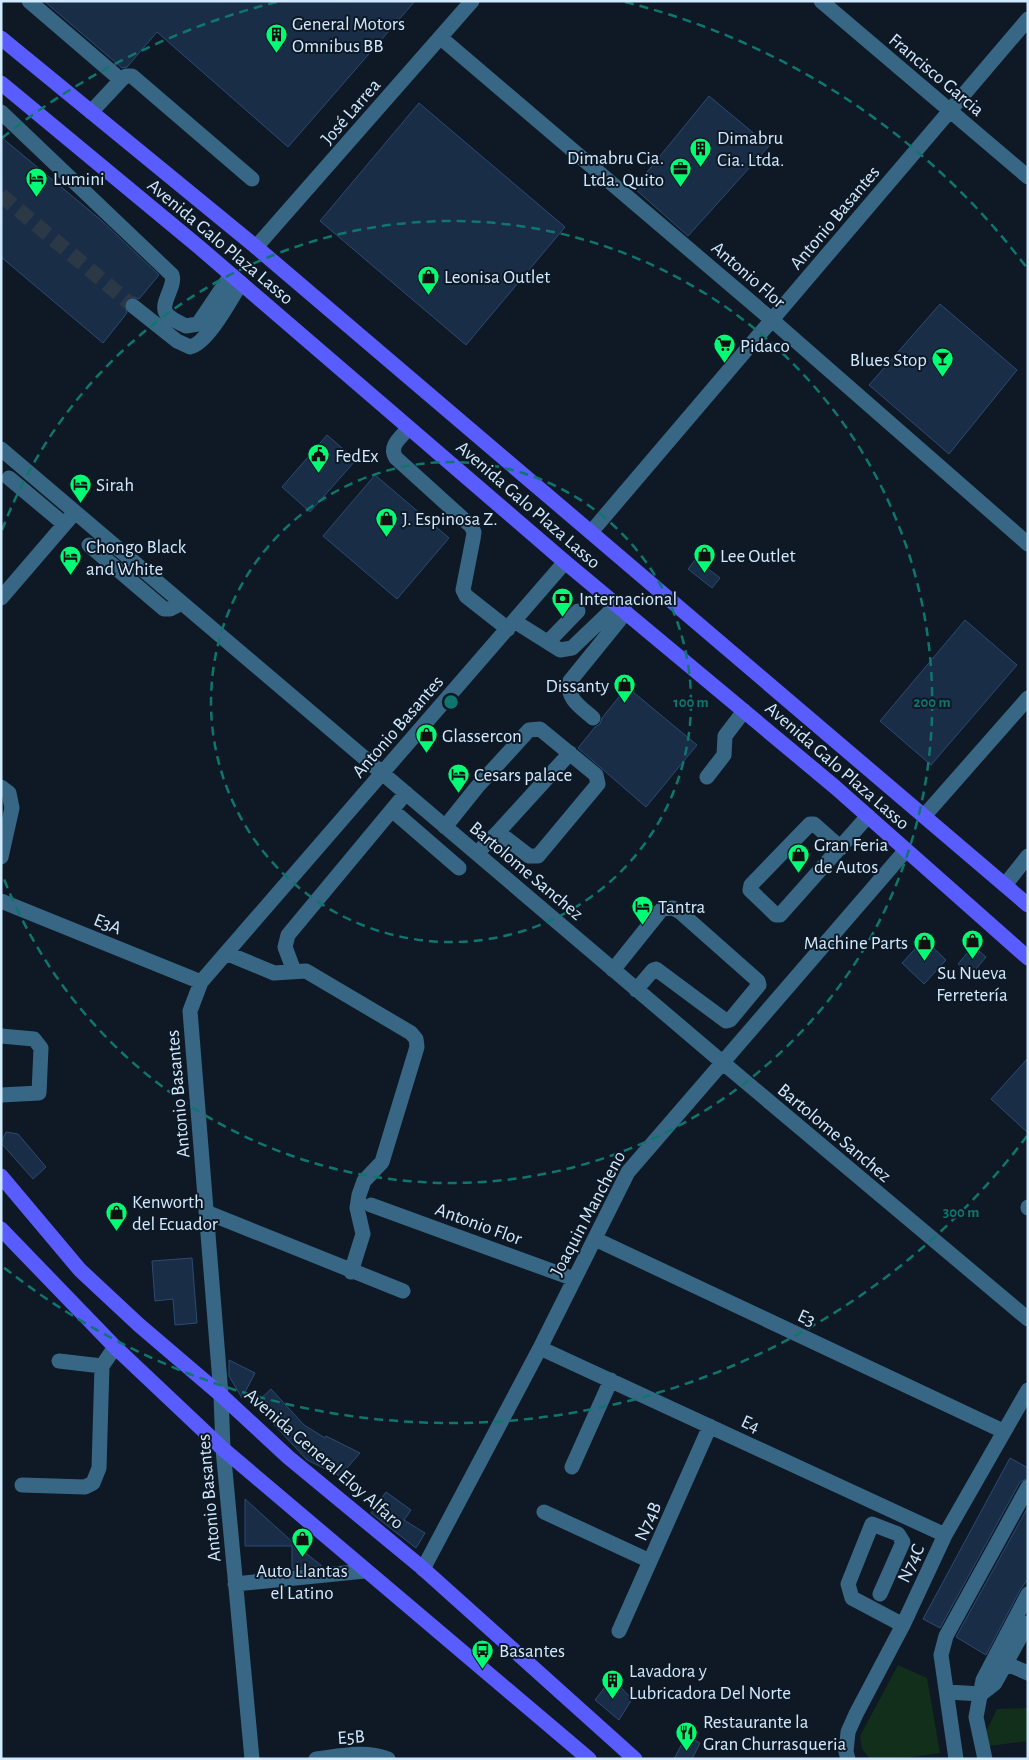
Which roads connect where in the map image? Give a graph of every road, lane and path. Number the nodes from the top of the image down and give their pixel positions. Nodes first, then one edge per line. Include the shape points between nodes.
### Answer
1 (30, 1) edge
2 (472, 1) edge
3 (821, 1) edge
4 (1028, 19) edge
5 (1, 38) edge
6 (441, 38) junction
7 (121, 80) junction
8 (1, 83) edge
9 (950, 111) junction
10 (1, 112) edge
11 (91, 112) junction
12 (1028, 177) edge
13 (252, 179) dead end
14 (256, 247) junction
15 (236, 279) junction
16 (133, 306) tunnel mouth
17 (772, 320) junction
18 (409, 428) junction
19 (1, 449) edge
20 (25, 469) junction
21 (5, 482) edge
22 (75, 512) junction
23 (64, 524) junction
24 (592, 531) junction
25 (1028, 544) edge
26 (89, 545) dead end
27 (565, 562) junction
28 (1, 598) edge
29 (182, 603) junction
30 (621, 609) junction
31 (578, 611) dead end
32 (511, 625) junction
33 (548, 642) junction
34 (1028, 698) edge
35 (744, 711) junction
36 (593, 718) dead end
37 (570, 753) junction
38 (382, 773) junction
39 (707, 777) dead end
40 (1, 787) edge
41 (406, 793) junction
42 (392, 810) junction
43 (924, 815) junction
44 (868, 816) junction
45 (445, 827) junction
46 (498, 832) junction
47 (841, 848) junction
48 (906, 850) junction
49 (477, 853) junction
50 (1028, 856) edge
51 (1, 857) edge
52 (459, 868) dead end
53 (1005, 885) junction
54 (1, 901) edge
55 (1027, 904) edge
56 (226, 953) junction
57 (1028, 958) edge
58 (613, 970) junction
59 (294, 971) junction
60 (201, 982) junction
61 (636, 990) junction
62 (1, 1036) edge
63 (722, 1062) junction
64 (1, 1095) edge
65 (1, 1176) edge
66 (371, 1205) dead end
67 (206, 1212) junction
68 (1, 1229) edge
69 (595, 1239) junction
70 (351, 1272) junction
71 (574, 1279) junction
72 (403, 1291) dead end
73 (1028, 1319) edge
74 (115, 1347) junction
75 (540, 1348) junction
76 (59, 1361) dead end
77 (102, 1366) junction
78 (611, 1380) junction
79 (1028, 1390) edge
80 (221, 1395) junction
81 (710, 1426) junction
82 (1003, 1431) junction
83 (223, 1449) junction
84 (572, 1467) dead end
85 (22, 1485) dead end
86 (1028, 1487) edge
87 (544, 1512) dead end
88 (945, 1535) junction
89 (650, 1561) junction
90 (423, 1569) junction
91 (365, 1571) junction
92 (235, 1584) junction
93 (880, 1594) dead end
94 (1028, 1594) edge
95 (1028, 1624) edge
96 (903, 1625) junction
97 (619, 1631) dead end
98 (1007, 1664) junction
99 (1028, 1673) edge
100 (948, 1692) junction
101 (981, 1694) junction
102 (252, 1759) edge
103 (316, 1759) edge
104 (388, 1759) edge
105 (590, 1759) edge
106 (635, 1759) edge
107 (848, 1759) edge
108 (956, 1759) edge
109 (985, 1759) edge

1 - 7 street
2 - 6 street, José Larrea
3 - 9 street, Francisco Garcia
4 - 9 street, Antonio Basantes
5 - 11 main road, Avenida Galo Plaza Lasso
6 - 14 street, José Larrea
6 - 17 street, Antonio Flor
7 - 11 street
7 - 13 street via 126,76 138,79
8 - 15 main road, Avenida Galo Plaza Lasso
9 - 12 street, Francisco Garcia
9 - 17 street, Antonio Basantes
10 - 15 street via 172,274 173,282 165,308 167,314 186,326 198,324
11 - 14 main road, Avenida Galo Plaza Lasso
14 - 24 main road, Avenida Galo Plaza Lasso
15 - 16 street via 220,316 198,344 190,347
15 - 18 main road, Avenida Galo Plaza Lasso
17 - 24 street, Antonio Basantes
17 - 25 street, Antonio Flor
18 - 27 main road, Avenida Galo Plaza Lasso
18 - 32 street via 392,452 471,526 473,539 462,590 466,596
19 - 20 street, Bartolome Sanchez
20 - 21 street
20 - 22 street, Bartolome Sanchez
21 - 23 street
22 - 23 street
22 - 29 street, Bartolome Sanchez
23 - 28 street
24 - 43 main road, Avenida Galo Plaza Lasso
26 - 29 street via 164,609 170,610
27 - 30 main road, Avenida Galo Plaza Lasso
27 - 32 street, Antonio Basantes
29 - 38 street, Bartolome Sanchez
30 - 33 street via 572,648 560,650
30 - 35 main road, Avenida Galo Plaza Lasso
30 - 36 street via 568,687 572,698
31 - 33 street
32 - 33 street
32 - 38 street, Antonio Basantes
34 - 43 street
35 - 39 street via 725,736 724,756
35 - 44 main road, Avenida Galo Plaza Lasso
37 - 45 street via 540,729 529,730
37 - 46 street
37 - 46 street via 596,775 598,784 538,856 529,856
38 - 41 street, Bartolome Sanchez
38 - 56 street, Antonio Basantes
40 - 51 street via 9,793 12,808
41 - 42 street
41 - 45 street, Bartolome Sanchez
42 - 52 street
42 - 59 street via 288,935 284,948
43 - 53 main road, Avenida Galo Plaza Lasso
44 - 47 street
44 - 48 main road, Avenida Galo Plaza Lasso
45 - 49 street, Bartolome Sanchez
46 - 49 street
47 - 47 street via 810,824 751,885 750,890 776,915 780,915
48 - 57 main road, Avenida Galo Plaza Lasso
48 - 63 street, Joaquin Mancheno
49 - 58 street, Bartolome Sanchez
50 - 53 street
53 - 55 main road, Avenida Galo Plaza Lasso
54 - 60 street, E3A
56 - 59 street via 274,973
56 - 60 street, Antonio Basantes
58 - 61 street, Bartolome Sanchez
58 - 61 street via 662,909 673,908 690,919 759,985 726,1022 656,969
59 - 70 street via 306,971 416,1039 417,1047 382,1162 364,1181 359,1195 363,1234
60 - 67 street, Antonio Basantes via 190,1011
61 - 63 street, Bartolome Sanchez
62 - 64 street via 34,1039 42,1048 38,1093
63 - 69 street, Joaquin Mancheno via 628,1172
63 - 73 street, Bartolome Sanchez
65 - 80 main road, Avenida General Eloy Alfaro via 80,1270
66 - 71 street, Antonio Flor
67 - 70 street
67 - 80 street, Antonio Basantes
68 - 74 main road
69 - 71 street, Joaquin Mancheno
69 - 82 street, E3
70 - 72 street
71 - 75 street, Joaquin Mancheno
74 - 77 street
74 - 83 main road
75 - 78 street, E4
75 - 90 street, Joaquin Mancheno
76 - 77 street
77 - 85 street via 100,1468 93,1483 85,1487
78 - 81 street, E4
78 - 84 street
79 - 82 street, N74C
80 - 83 street, Antonio Basantes
80 - 90 main road, Avenida General Eloy Alfaro via 288,1457
81 - 88 street, E4
81 - 89 street, N74B
82 - 88 street, N74C
83 - 91 main road
83 - 92 street, Antonio Basantes
86 - 100 street via 946,1636 941,1655
87 - 89 street
88 - 96 street, N74C
89 - 97 street, N74B
90 - 106 main road, Avenida General Eloy Alfaro
91 - 92 street
91 - 105 main road
92 - 102 street, Antonio Basantes
93 - 96 street via 903,1542 898,1534 872,1524 848,1584 849,1591 852,1598
94 - 101 street via 985,1673
95 - 98 street
96 - 107 street, N74C via 848,1732
98 - 99 street
98 - 101 street via 996,1683
100 - 101 street
100 - 108 street
101 - 109 street via 976,1717
103 - 104 street, E5B via 362,1754 376,1754

